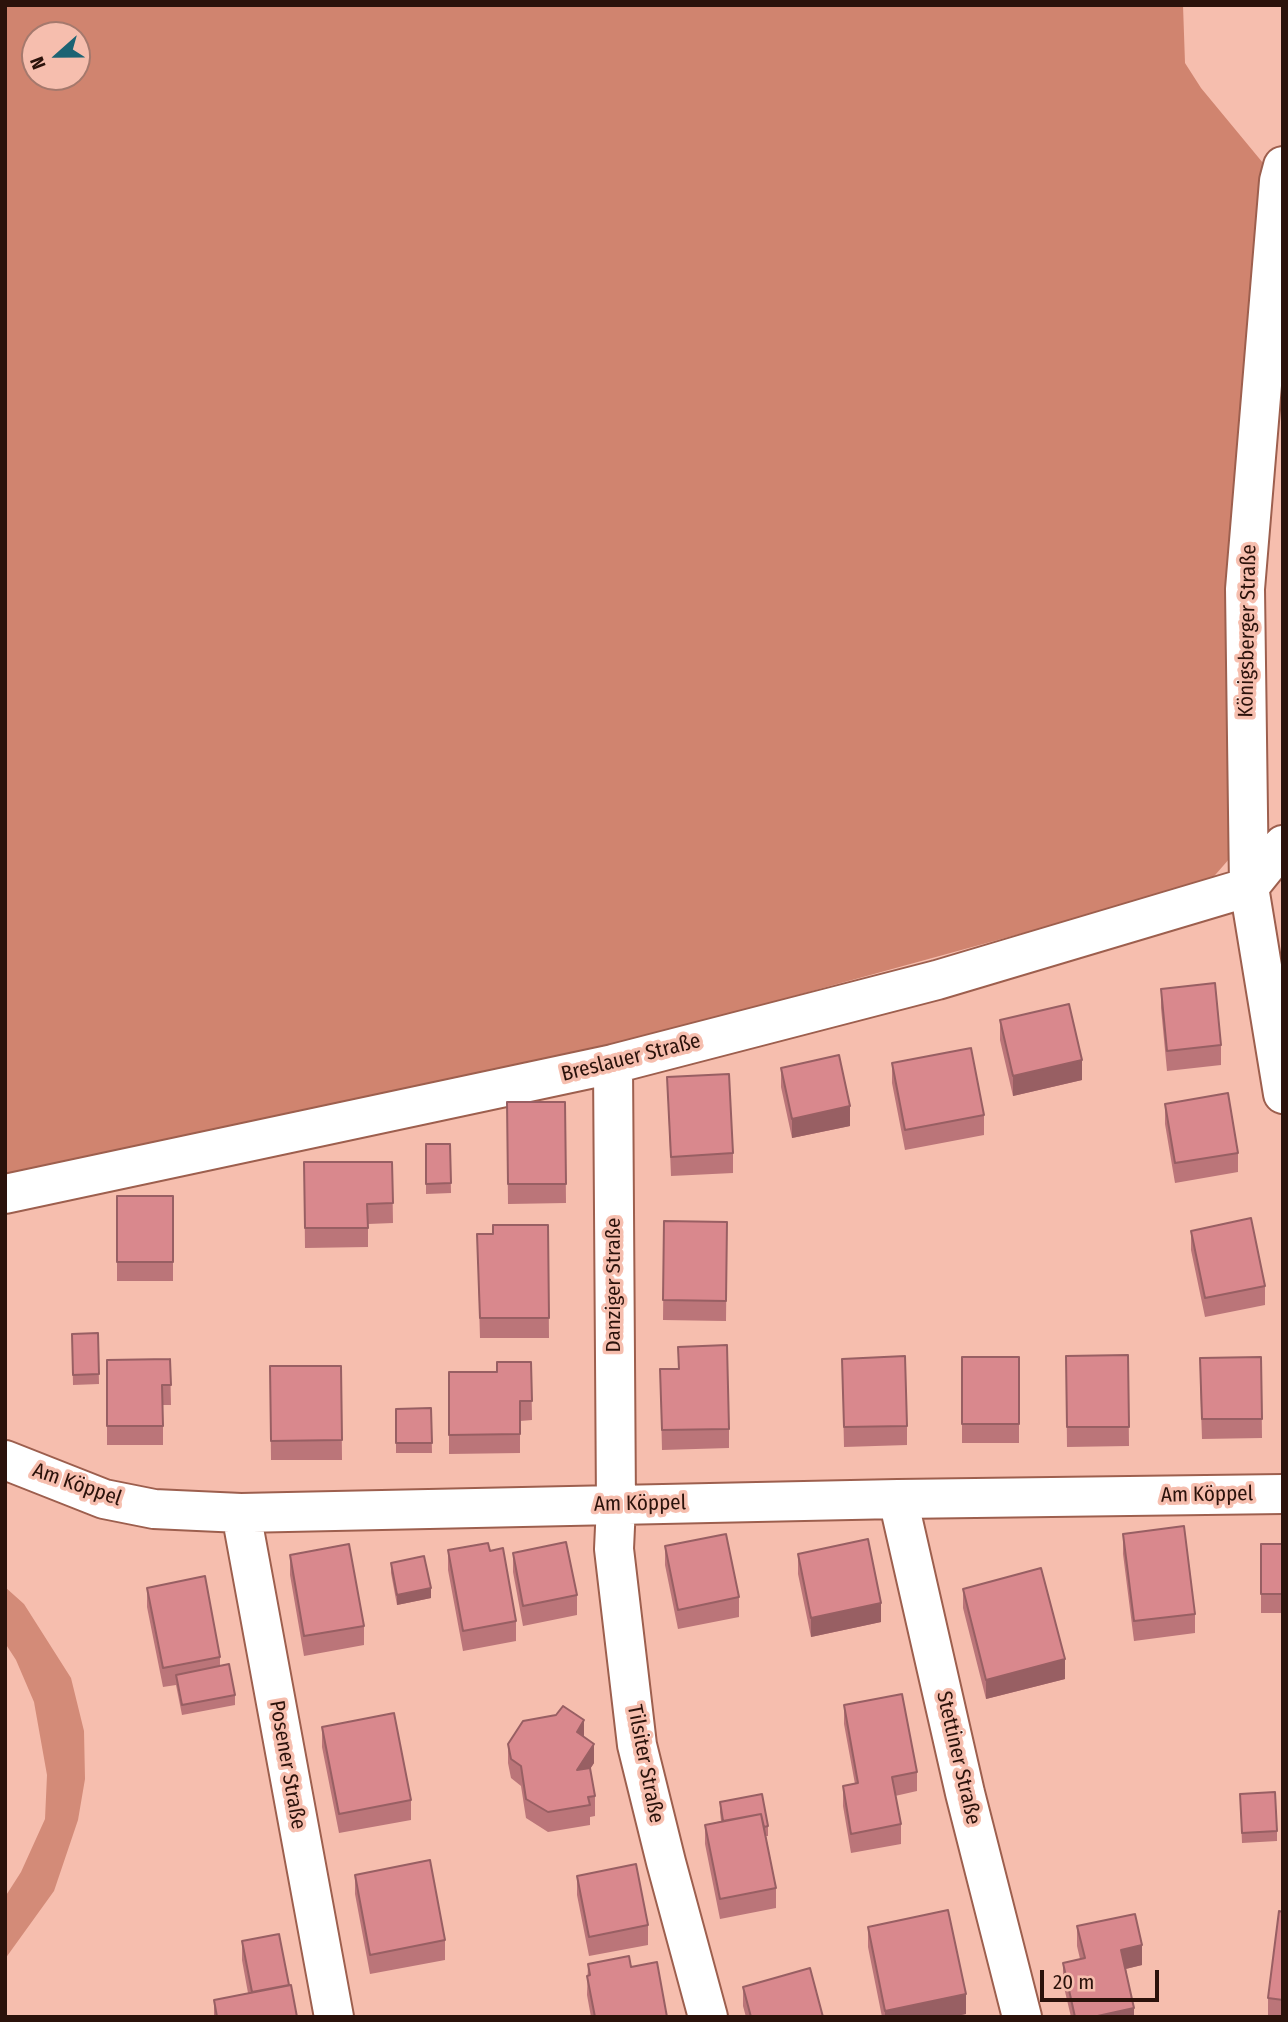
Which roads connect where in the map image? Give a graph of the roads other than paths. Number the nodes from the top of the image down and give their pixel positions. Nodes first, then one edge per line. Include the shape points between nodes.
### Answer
1 (1283, 166) edge
2 (1283, 845) edge
3 (1249, 887) junction
4 (613, 1065) junction
5 (1283, 1094) edge
6 (5, 1194) edge
7 (5, 1460) edge
8 (1283, 1494) edge
9 (898, 1499) junction
10 (616, 1505) junction
11 (241, 1513) junction
12 (334, 2017) edge
13 (708, 2017) edge
14 (1022, 2017) edge

1 - 3 street, Königsberger Straße via 1245,589
2 - 3 street
3 - 4 street, Breslauer Straße via 937,980
3 - 5 street, Königsberger Straße
4 - 6 street, Breslauer Straße
4 - 10 street, Danziger Straße
7 - 11 street, Am Köppel via 104,1499 155,1509
8 - 9 street, Am Köppel
9 - 10 street, Am Köppel
9 - 14 street, Stettiner Straße
10 - 11 street, Am Köppel
10 - 13 street, Tilsiter Straße via 614,1549 637,1745
11 - 12 street, Posener Straße

